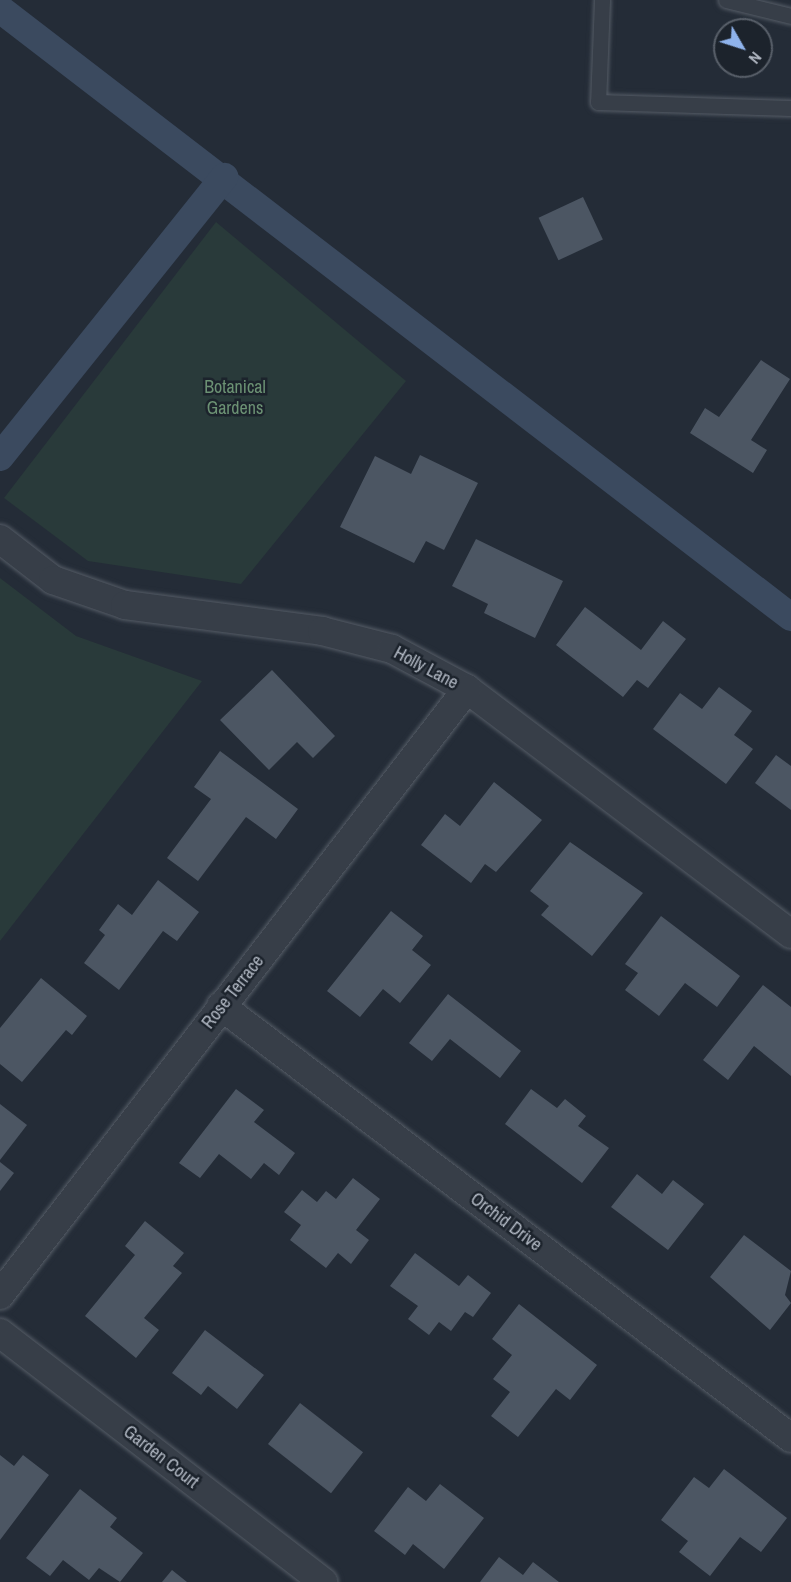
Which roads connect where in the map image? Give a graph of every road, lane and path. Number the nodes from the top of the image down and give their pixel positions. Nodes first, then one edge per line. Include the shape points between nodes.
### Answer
1 (602, 0) edge
2 (726, 0) edge
3 (791, 16) edge
4 (791, 108) edge
5 (0, 539) edge
6 (467, 689) junction
7 (791, 934) edge
8 (221, 1006) junction
9 (0, 1295) edge
10 (0, 1333) edge
11 (791, 1438) edge
12 (323, 1582) edge

1 - 4 lane via 598,102
2 - 3 lane
5 - 6 street, Holly Lane via 53,580 125,605 352,639 392,649
6 - 7 street, Holly Lane
6 - 8 street, Rose Terrace
8 - 9 street, Rose Terrace
8 - 11 street, Orchid Drive
10 - 12 street, Garden Court

